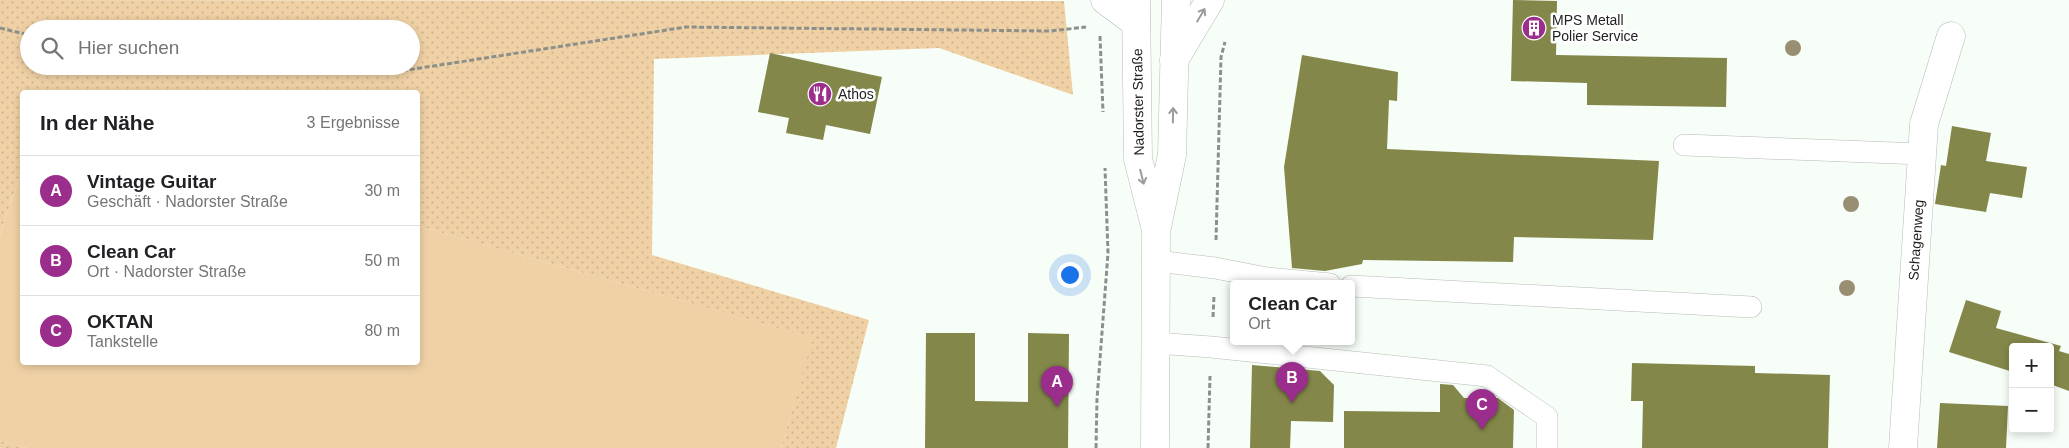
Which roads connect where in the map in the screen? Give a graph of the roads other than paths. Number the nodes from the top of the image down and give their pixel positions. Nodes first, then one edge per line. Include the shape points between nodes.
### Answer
1 (1104, 0) edge
2 (1176, 0) edge
3 (1210, 0) edge
4 (1136, 12) edge
5 (1951, 36) dead end
6 (1174, 60) junction
7 (1684, 145) dead end
8 (1922, 154) junction
9 (1156, 232) junction
10 (1156, 261) junction
11 (1288, 280) edge
12 (1355, 286) edge
13 (1751, 307) dead end
14 (1156, 343) junction
15 (1154, 448) edge
16 (1547, 448) edge
17 (1903, 448) edge

1 - 4 main road
2 - 6 main road, Nadorster Straße
6 -> 3 main road
4 -> 9 main road, Nadorster Straße via 1138,159
5 - 8 main road, Schagenweg via 1924,124
9 -> 6 main road, Nadorster Straße via 1172,155
7 - 8 lane
8 - 17 main road, Schagenweg
9 - 10 main road, Nadorster Straße
10 - 11 lane
10 - 14 main road, Nadorster Straße
12 - 13 lane
14 - 15 main road, Nadorster Straße
14 - 16 lane via 1487,376 1548,417

